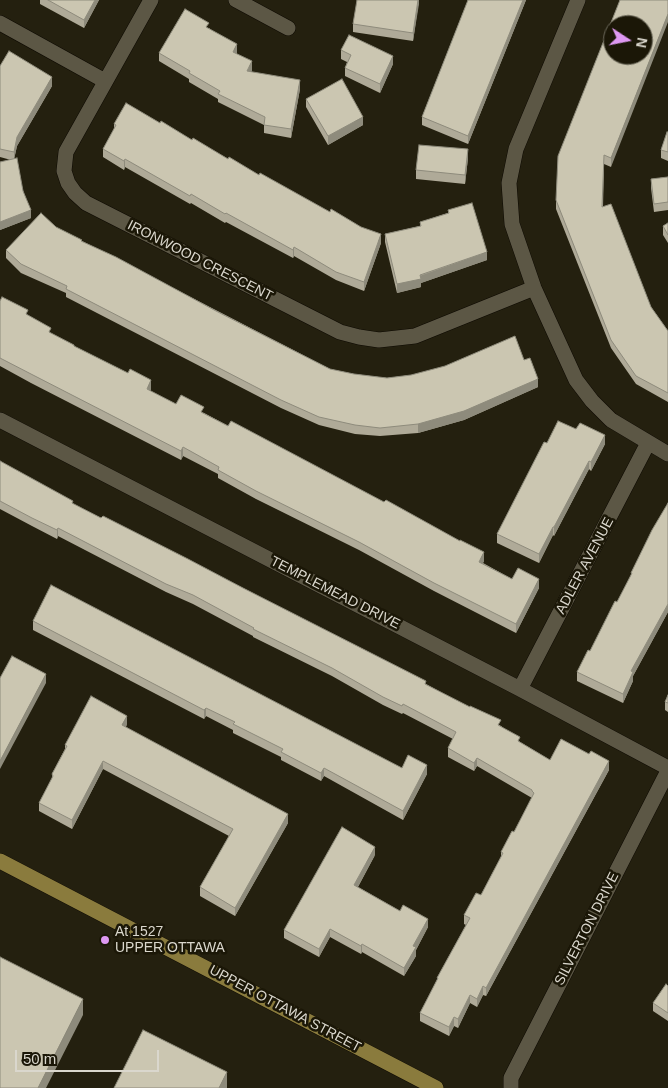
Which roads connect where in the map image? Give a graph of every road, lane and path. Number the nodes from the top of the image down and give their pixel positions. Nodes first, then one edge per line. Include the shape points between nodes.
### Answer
1 (151, 0) edge
2 (236, 0) edge
3 (578, 0) edge
4 (0, 23) edge
5 (288, 28) dead end
6 (105, 81) junction
7 (534, 288) junction
8 (0, 420) edge
9 (648, 443) junction
10 (668, 454) edge
11 (520, 689) junction
12 (668, 770) edge
13 (0, 861) edge
14 (436, 1088) edge
15 (511, 1088) edge

1 - 6 street, IRONWOOD CRESCENT
2 - 5 street
3 - 7 street via 516,149 509,183 512,224
4 - 6 street
6 - 7 street, IRONWOOD CRESCENT via 66,152 64,172 75,193 86,203 340,332 379,340 415,336
7 - 9 street via 576,380 611,420
8 - 11 street, TEMPLEMEAD DRIVE
9 - 10 street
9 - 11 street, ADLER AVENUE
11 - 12 street, TEMPLEMEAD DRIVE
12 - 15 street, SILVERTON DRIVE via 511,1078
13 - 14 main road, UPPER OTTAWA STREET

